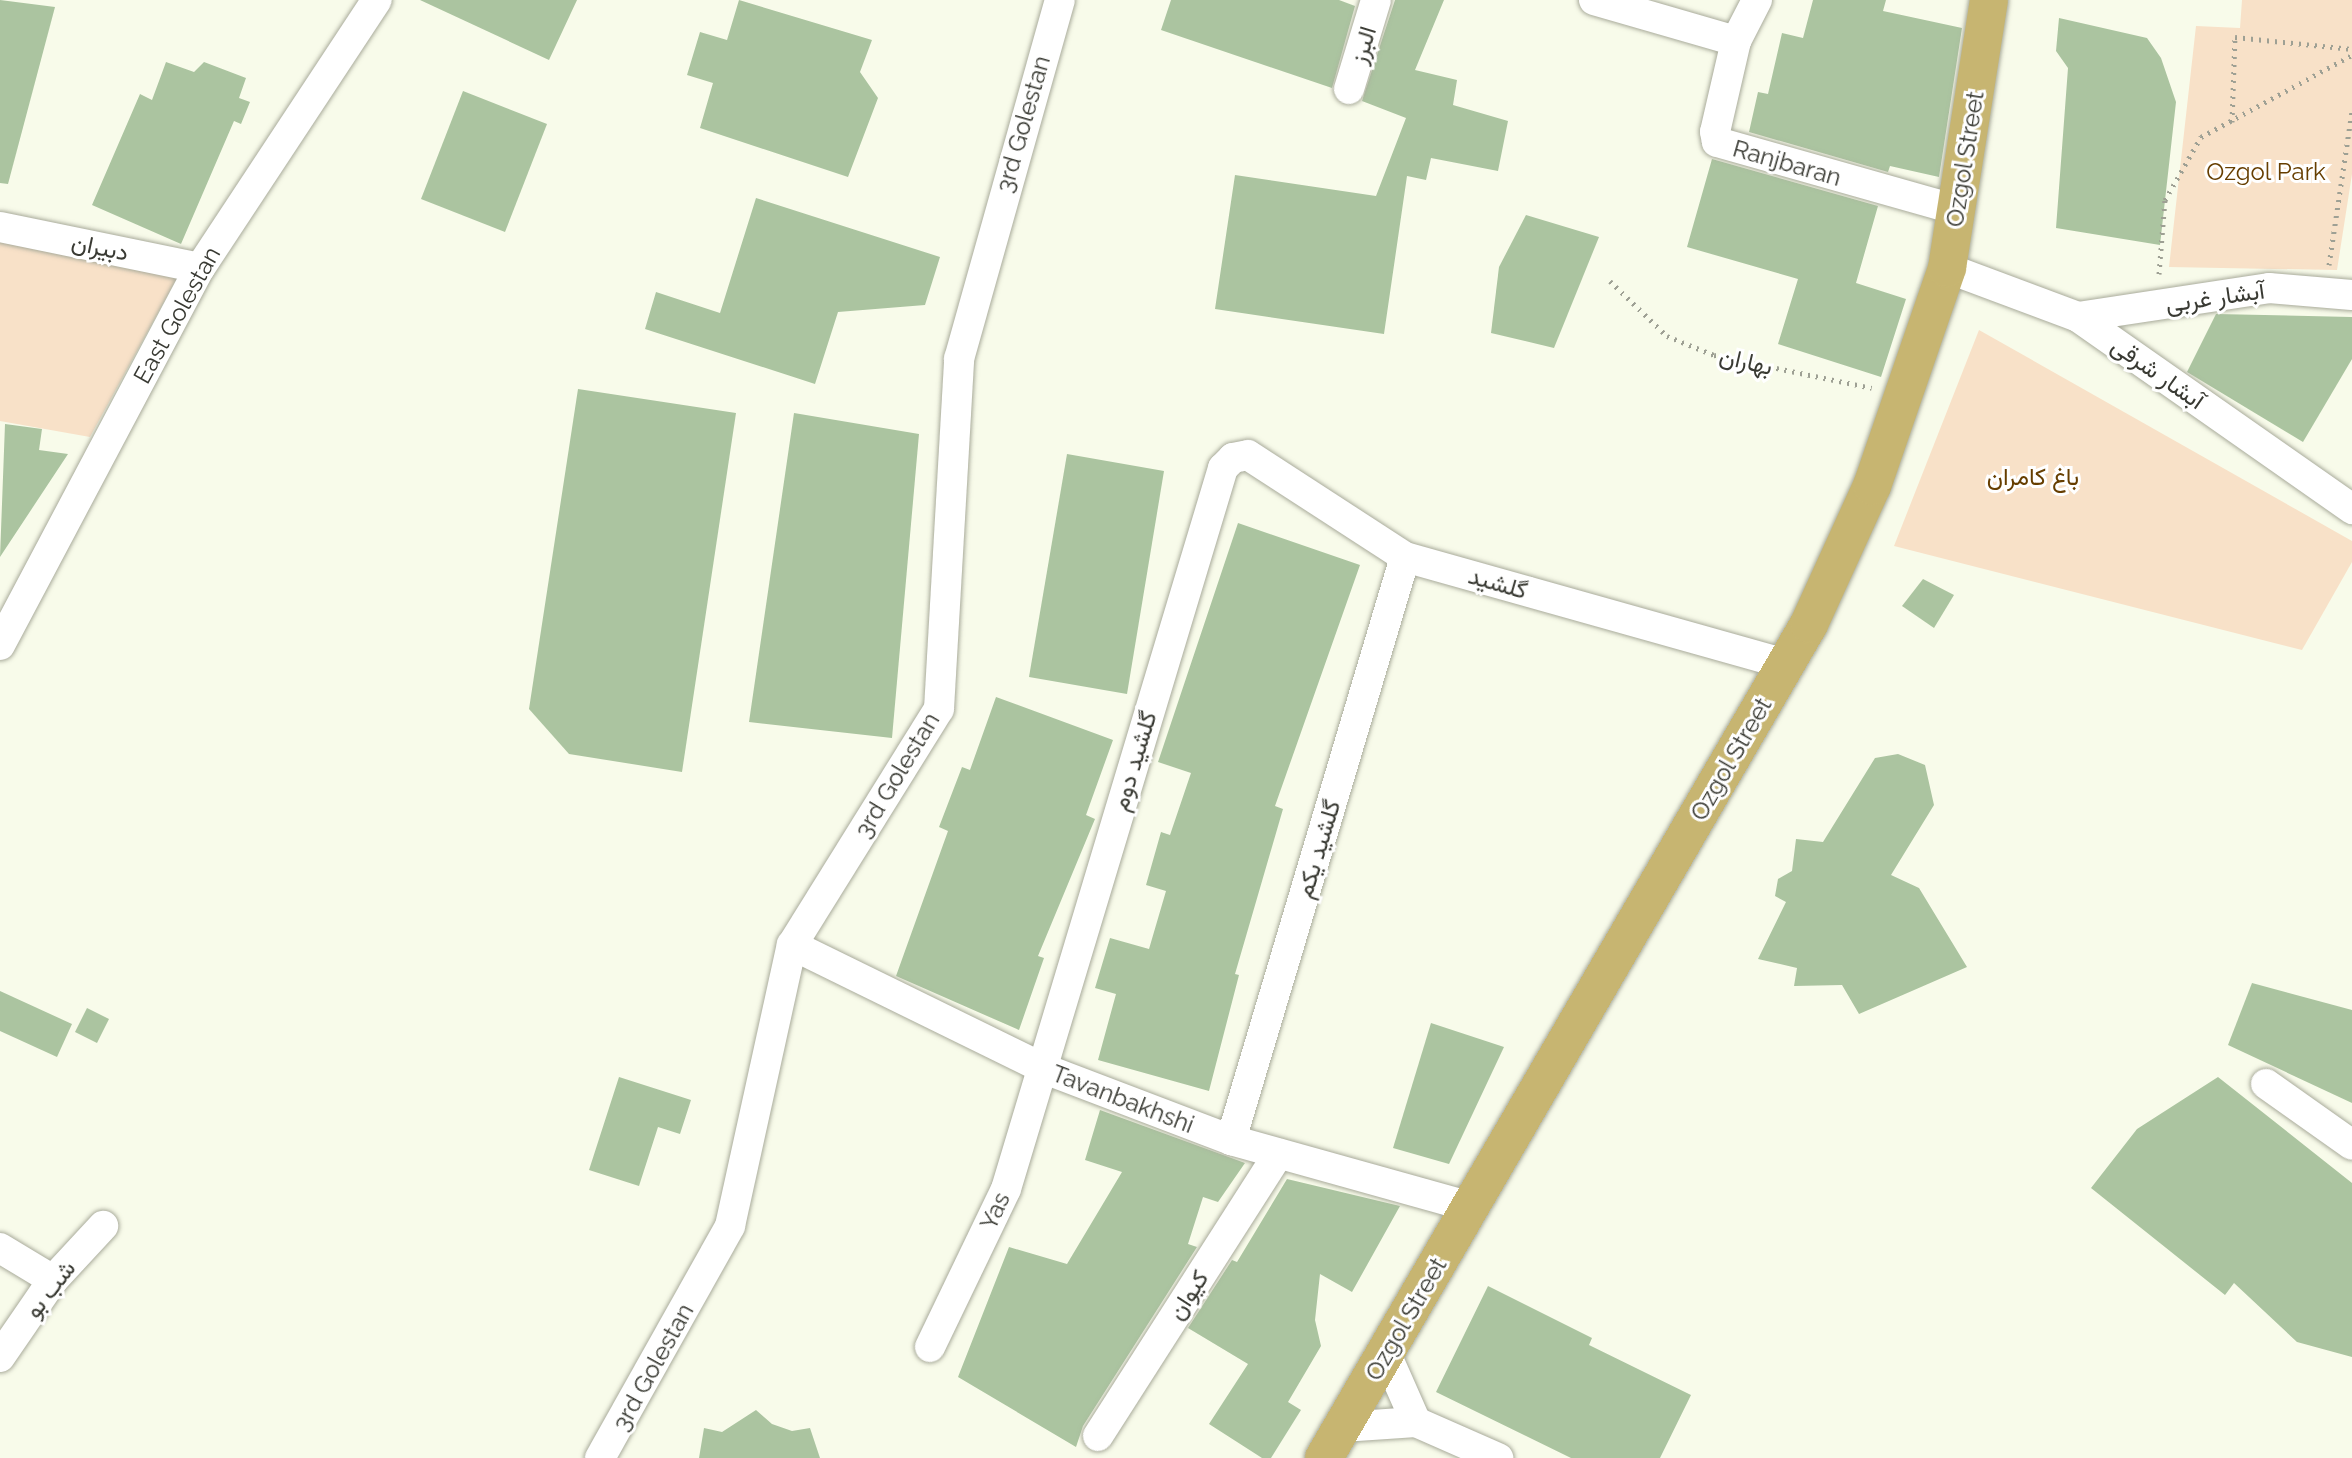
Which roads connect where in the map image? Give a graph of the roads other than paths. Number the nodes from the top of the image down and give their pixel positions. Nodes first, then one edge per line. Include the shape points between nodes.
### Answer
1 (377, 0) edge
2 (1060, 0) edge
3 (1376, 0) edge
4 (1594, 0) edge
5 (1757, 0) edge
6 (1989, 0) edge
7 (1736, 41) junction
8 (1349, 89) dead end
9 (1958, 210) junction
10 (0, 227) edge
11 (200, 268) junction
12 (1947, 268) junction
13 (2338, 294) edge
14 (2078, 317) junction
15 (1233, 458) joint
16 (2352, 509) edge
17 (1405, 557) junction
18 (0, 645) edge
19 (1785, 664) junction
20 (792, 945) junction
21 (1045, 1069) junction
22 (2266, 1084) dead end
23 (1231, 1140) junction
24 (2352, 1145) edge
25 (1278, 1154) junction
26 (1471, 1207) junction
27 (103, 1226) dead end
28 (0, 1248) edge
29 (53, 1280) junction
30 (930, 1347) dead end
31 (1386, 1354) junction
32 (0, 1357) edge
33 (1416, 1422) junction
34 (1098, 1436) dead end
35 (1333, 1443) edge
36 (600, 1458) edge
37 (1498, 1458) edge

1 - 11 street, East Golestan
2 - 20 street, 3rd Golestan via 959,359 939,709
3 - 8 street, البرز
4 - 7 street
5 - 7 street
6 - 9 main road, Ozgol Street
7 - 9 street, Ranjbaran via 1717,142
9 - 12 main road, Ozgol Street
10 - 11 street, دبیران
11 - 18 street, East Golestan
12 - 14 street, آبشار شرقی
12 - 19 main road, Ozgol Street via 1872,486
13 - 14 street, آبشار غربی via 2269,288
14 - 16 street, آبشار شرقی
15 - 17 street, گلشید via 1248,455
15 - 21 street, گلشيد دوم via 1223,468
17 - 19 street, گلشید
17 - 23 street, گلشيد يكم
19 - 26 main road, Ozgol Street
20 - 21 street, Tavanbakhshi
20 - 36 street, 3rd Golestan via 730,1226
21 - 23 street, Tavanbakhshi
21 - 30 street, Yas via 1006,1189
22 - 24 street
23 - 25 street, Tavanbakhshi
25 - 26 street, Tavanbakhshi
25 - 34 street, کیوان
26 - 31 main road, Ozgol Street
27 - 29 street, شب بو
28 - 29 street
29 - 32 street, شب بو
31 - 33 street
31 - 35 main road, Ozgol Street
33 - 35 street
33 - 37 street

